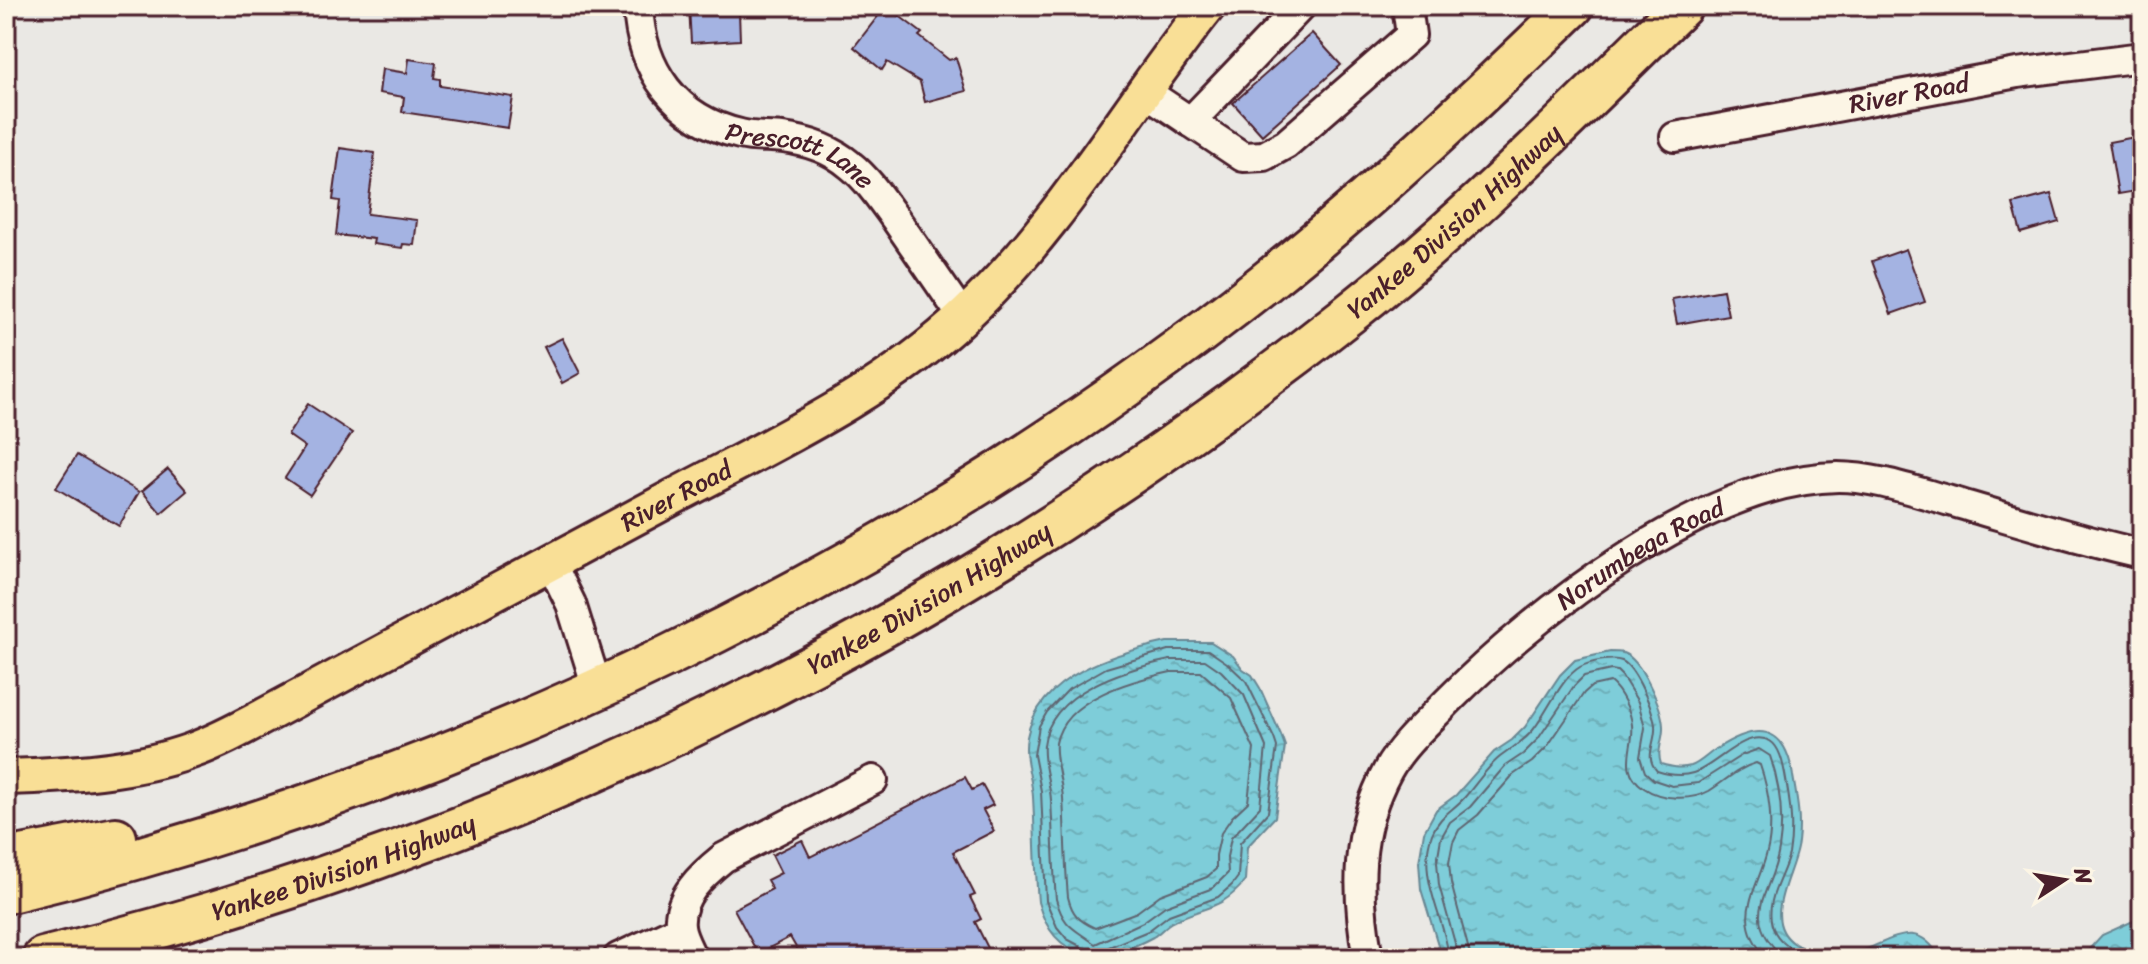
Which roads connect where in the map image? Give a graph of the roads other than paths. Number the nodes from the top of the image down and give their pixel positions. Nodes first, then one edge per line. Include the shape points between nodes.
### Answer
1 (638, 6) edge
2 (1208, 6) edge
3 (1301, 6) edge
4 (1407, 6) edge
5 (1573, 6) edge
6 (1682, 6) edge
7 (2142, 57) edge
8 (1146, 92) junction
9 (1190, 122) junction
10 (1675, 137) dead end
11 (963, 317) junction
12 (2142, 554) edge
13 (551, 563) junction
14 (597, 687) junction
15 (493, 735) junction
16 (6, 777) edge
17 (873, 780) dead end
18 (6, 859) edge
19 (6, 893) edge
20 (680, 929) junction
21 (147, 931) junction
22 (43, 958) edge
23 (97, 958) edge
24 (618, 958) edge
25 (692, 958) edge
26 (1368, 958) edge

1 - 11 street, Prescott Lane via 656,76 677,103 705,123 742,135 786,138 827,149 851,165
2 - 8 main road, River Road
3 - 9 street
4 - 9 street via 1411,35 1286,144 1264,156 1243,157
5 - 14 highway via 1342,220 1125,387 870,548 716,631
6 - 21 highway, Yankee Division Highway via 1485,197 1351,312 1175,444 989,567 794,677 558,789 392,854
7 - 10 street, River Road via 2017,73
8 - 9 street
8 - 11 main road, River Road via 1028,248
11 - 13 main road, River Road via 912,359 836,408
12 - 26 street, Norumbega Road via 1924,493 1841,477 1805,479 1743,496 1671,531 1586,585 1496,654 1389,768 1365,827 1359,861
13 - 14 street via 575,614
13 - 16 main road, River Road via 206,745 113,770
14 - 15 highway
15 - 18 highway via 367,759 152,829
15 - 19 highway via 272,818
17 - 20 street via 723,858 690,891
20 - 24 street
20 - 25 street
21 - 22 highway, Yankee Division Highway
21 - 23 highway

